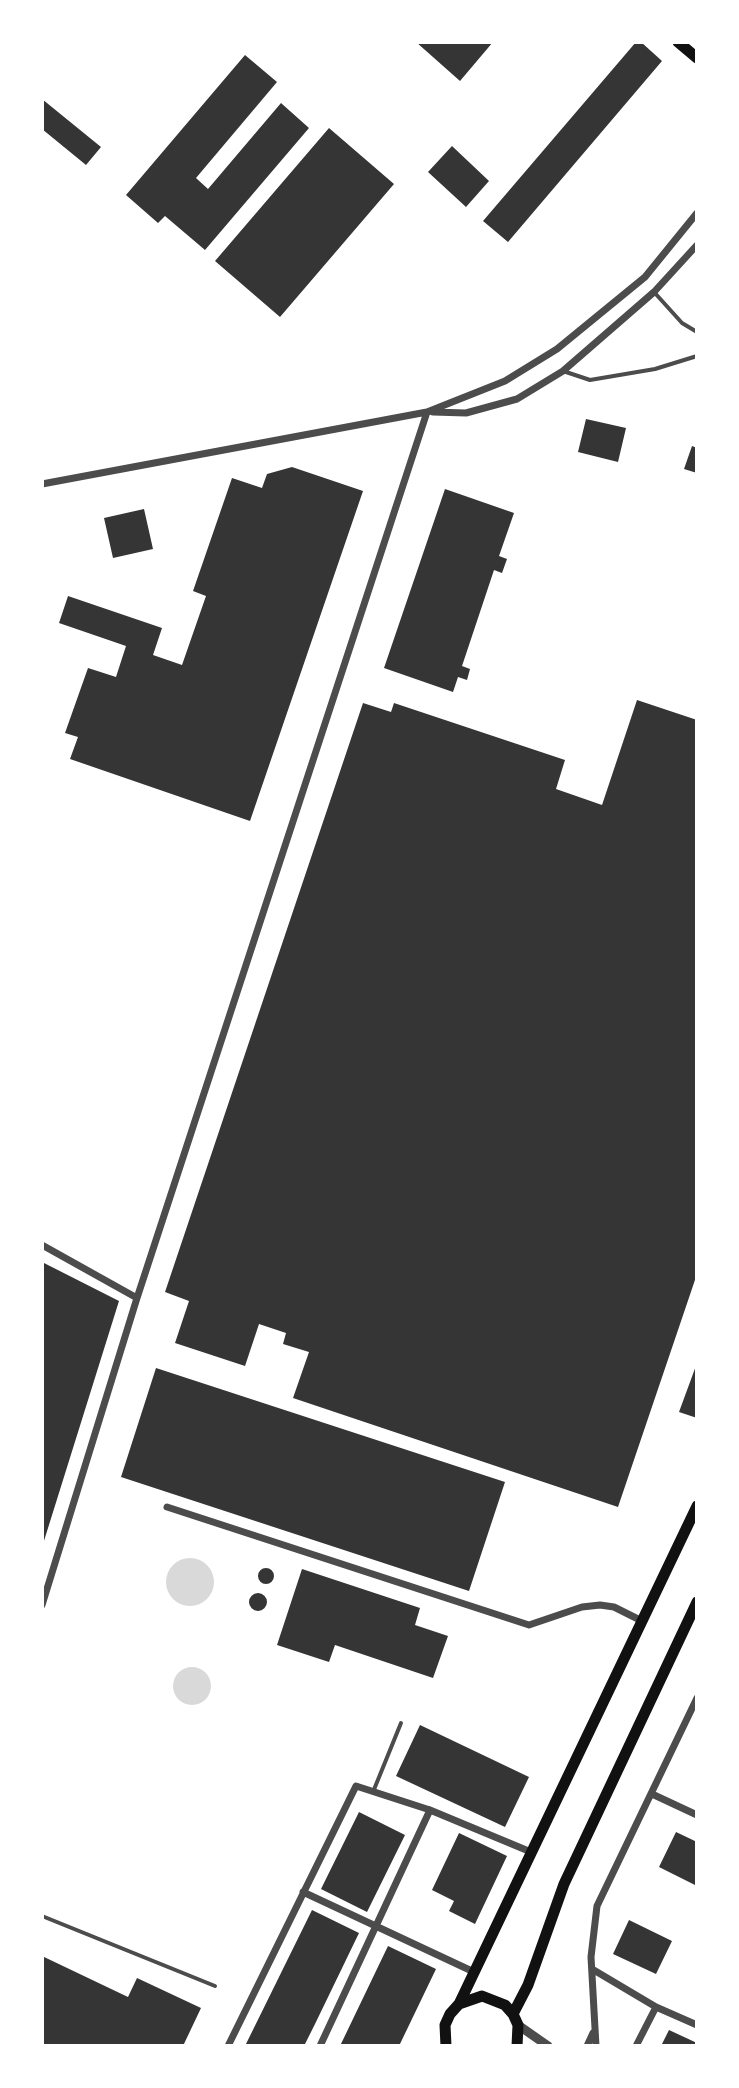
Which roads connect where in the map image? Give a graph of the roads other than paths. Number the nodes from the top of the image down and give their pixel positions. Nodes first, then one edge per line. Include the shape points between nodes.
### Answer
1 (678, 42) edge
2 (697, 58) edge
3 (697, 213) edge
4 (697, 245) edge
5 (654, 292) junction
6 (697, 332) edge
7 (697, 356) edge
8 (563, 371) junction
9 (427, 412) junction
10 (42, 484) edge
11 (42, 1245) edge
12 (137, 1298) junction
13 (697, 1506) edge
14 (167, 1507) dead end
15 (697, 1602) edge
16 (42, 1605) edge
17 (642, 1621) junction
18 (697, 1698) edge
19 (401, 1723) dead end
20 (373, 1792) junction
21 (652, 1794) junction
22 (430, 1810) junction
23 (697, 1815) edge
24 (531, 1852) junction
25 (303, 1892) junction
26 (42, 1916) edge
27 (376, 1926) junction
28 (592, 1969) junction
29 (474, 1972) junction
30 (215, 1986) dead end
31 (459, 2004) junction
32 (656, 2007) junction
33 (516, 2019) junction
34 (697, 2025) edge
35 (594, 2031) junction
36 (443, 2043) edge
37 (228, 2046) edge
38 (320, 2046) edge
39 (517, 2046) edge
40 (548, 2046) edge
41 (587, 2046) edge
42 (596, 2046) edge
43 (636, 2046) edge

1 - 2 main road
3 - 9 street via 645,277 557,349 505,381
4 - 5 street
5 - 6 lane
5 - 8 street
7 - 8 lane via 590,380
8 - 9 street via 517,399 466,413
9 - 10 street
9 - 12 street
11 - 12 street
12 - 16 street
13 - 17 main road
14 - 17 street via 529,1625 600,1605
15 - 33 main road via 564,1884
17 - 24 main road
18 - 21 street
19 - 20 lane
20 - 22 street
20 - 25 street via 356,1786
21 - 23 street
21 - 28 street via 597,1906
22 - 24 street
22 - 27 street
24 - 29 main road
25 - 27 street
25 - 37 street
26 - 30 lane
27 - 29 street
27 - 38 street
28 - 32 street
28 - 35 street
29 - 31 main road
31 - 33 main road via 482,1996 494,1999
31 - 36 main road via 450,2014
32 - 34 street
32 - 43 street
33 - 39 main road
33 - 40 street
35 - 41 street
35 - 42 street

